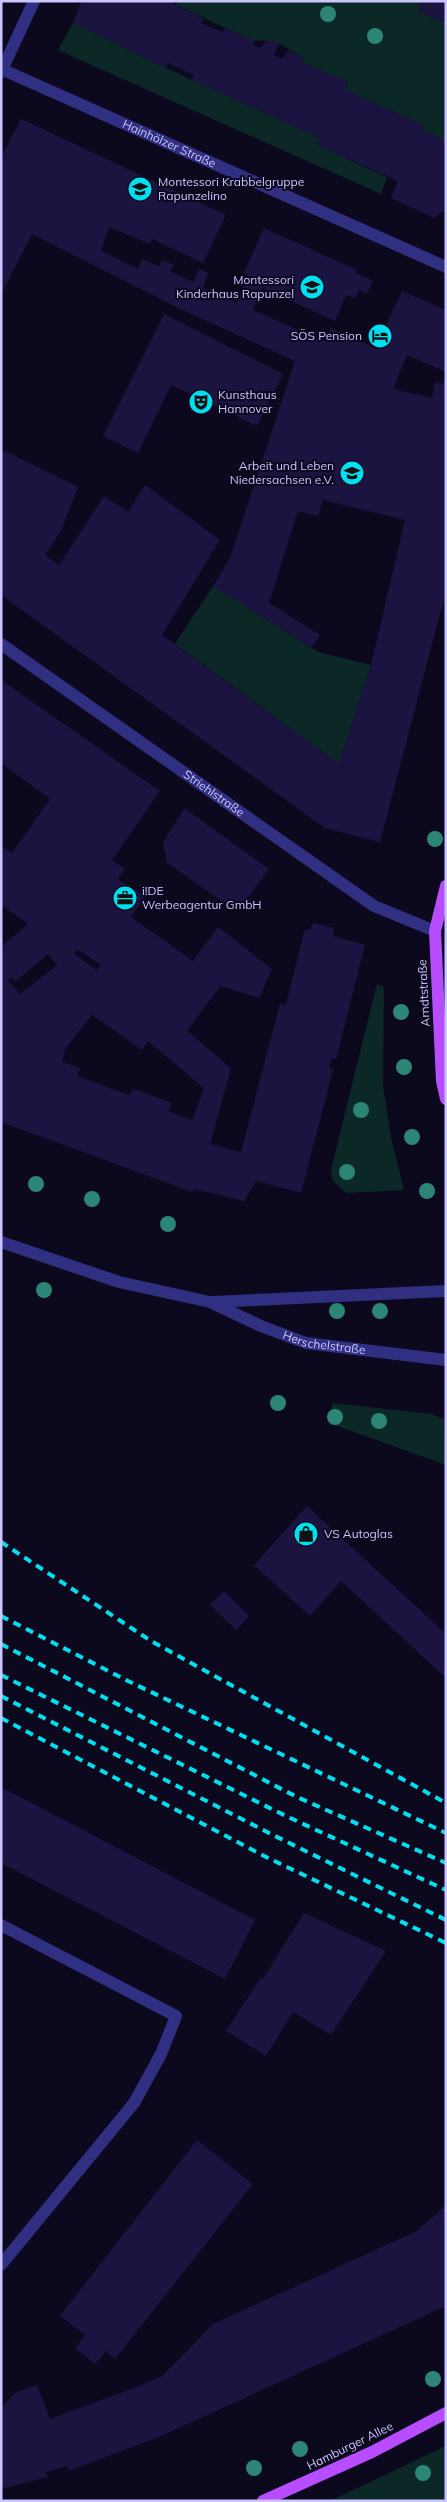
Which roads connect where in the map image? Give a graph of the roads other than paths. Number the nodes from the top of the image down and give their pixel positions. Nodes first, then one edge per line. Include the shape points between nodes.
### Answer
1 (34, 1) edge
2 (2, 70) edge
3 (446, 267) edge
4 (1, 644) edge
5 (446, 886) edge
6 (435, 931) junction
7 (446, 1099) edge
8 (1, 1242) edge
9 (446, 1291) edge
10 (210, 1302) junction
11 (446, 1360) edge
12 (1, 1925) edge
13 (1, 2265) edge
14 (446, 2413) edge
15 (263, 2501) edge

1 - 2 street
2 - 3 street, Hainhölzer Straße
4 - 6 street, Striehlstraße via 374,906
5 - 6 main road, Arndtstraße
6 - 7 main road, Arndtstraße via 442,1081
8 - 10 street, Herschelstraße via 120,1282
9 - 10 street, Herschelstraße
10 - 11 street, Herschelstraße via 306,1343
12 - 13 street via 176,2016 161,2054 134,2103
14 - 15 main road, Hamburger Allee via 372,2452

